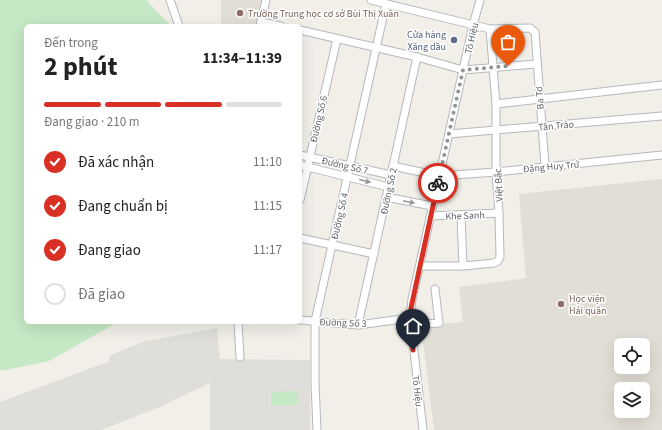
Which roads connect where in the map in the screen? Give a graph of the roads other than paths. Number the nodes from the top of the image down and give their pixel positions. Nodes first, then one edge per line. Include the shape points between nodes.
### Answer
1 (170, 0) edge
2 (266, 0) edge
3 (371, 0) edge
4 (480, 0) edge
5 (386, 4) junction
6 (178, 24) edge
7 (260, 24) edge
8 (473, 25) junction
9 (490, 29) junction
10 (302, 30) edge
11 (337, 39) junction
12 (376, 48) junction
13 (417, 57) junction
14 (537, 64) junction
15 (493, 67) junction
16 (463, 70) junction
17 (662, 85) edge
18 (540, 100) junction
19 (496, 104) junction
20 (662, 116) edge
21 (542, 126) junction
22 (496, 130) junction
23 (449, 134) junction
24 (302, 155) edge
25 (662, 155) edge
26 (310, 157) junction
27 (304, 166) edge
28 (350, 166) junction
29 (393, 166) junction
30 (545, 166) junction
31 (496, 172) junction
32 (391, 175) junction
33 (439, 176) junction
34 (348, 177) junction
35 (302, 183) edge
36 (388, 187) junction
37 (386, 197) junction
38 (432, 206) junction
39 (499, 214) junction
40 (461, 215) junction
41 (430, 216) junction
42 (302, 238) edge
43 (332, 245) junction
44 (374, 254) junction
45 (420, 266) junction
46 (463, 266) junction
47 (435, 289) dead end
48 (302, 320) edge
49 (315, 321) junction
50 (410, 322) junction
51 (238, 324) edge
52 (358, 325) junction
53 (240, 357) dead end
54 (317, 430) edge
55 (423, 430) edge

1 - 6 street
2 - 7 street
3 - 5 street
4 - 8 street, Tô Hiệu
5 - 8 street
5 - 12 street, Đường Số 4
8 - 9 street
8 - 16 street, Tô Hiệu
9 - 14 street, Ba Tơ via 533,30
9 - 15 street, Việt Bắc
10 - 11 street
11 - 12 street
11 - 26 street, Đường Số 6
12 - 13 street
12 - 28 street, Đường Số 4
13 - 16 street
13 - 29 street, Đường Số 2
14 - 15 street
14 - 18 street, Ba Tơ
15 - 16 street
15 - 19 street, Việt Bắc
16 - 23 street, Tô Hiệu
17 - 18 street
18 - 19 street
18 - 21 street, Ba Tơ
19 - 22 street, Việt Bắc
20 - 21 street, Tân Trào
21 - 22 street, Tân Trào
21 - 30 street, Ba Tơ
22 - 23 street, Tân Trào
22 - 31 street, Việt Bắc
23 - 33 street, Tô Hiệu
24 - 26 street, Đường Số 7
25 - 30 street, Đặng Huy Trứ
26 - 27 street, Đường Số 6
26 - 28 street, Đường Số 7
27 - 34 street, Đường Số 7
27 - 35 street, Đường Số 6
28 - 32 street, Đường Số 7
28 - 34 street, Đường Số 4
29 - 32 street, Đường Số 2
29 - 33 street, Đặng Huy Trứ
30 - 31 street, Đặng Huy Trứ
31 - 33 street, Đặng Huy Trứ
31 - 39 street, Việt Bắc
32 - 36 street, Đường Số 2
33 - 38 street, Tô Hiệu
34 -> 36 street, Đường Số 7
34 - 43 street, Đường Số 4
36 - 37 street, Đường Số 2
37 -> 38 street
37 - 44 street, Đường Số 2
38 - 41 street, Tô Hiệu
39 - 40 street, Khe Sanh
39 - 46 street, Việt Bắc via 498,261
40 - 41 street, Khe Sanh
40 - 46 street
41 - 45 street, Tô Hiệu
42 - 43 street
43 - 44 street
43 - 49 street, Đường Số 4
44 - 52 street, Đường Số 2
45 - 46 street, Việt Bắc
45 - 50 street, Tô Hiệu via 412,299
47 - 50 street, Đường Số 3 via 439,323
48 - 49 street, Đường Số 3
49 - 52 street, Đường Số 3
49 - 54 street, Đường Số 4 via 314,383
50 - 52 street, Đường Số 3
50 - 55 street, Tô Hiệu
51 - 53 street

